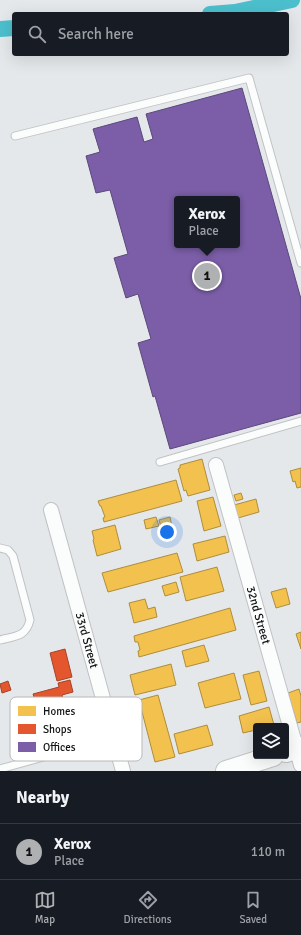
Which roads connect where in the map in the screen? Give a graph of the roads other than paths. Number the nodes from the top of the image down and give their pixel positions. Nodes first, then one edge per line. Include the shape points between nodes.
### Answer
1 (15, 136) dead end
2 (301, 263) edge
3 (301, 421) edge
4 (160, 462) dead end
5 (216, 466) dead end
6 (51, 510) dead end
7 (0, 548) edge
8 (0, 640) edge
9 (103, 697) edge
10 (296, 753) edge
11 (264, 759) edge
12 (29, 761) edge
13 (120, 761) edge
14 (0, 769) edge
15 (123, 771) edge
16 (226, 771) edge

1 - 2 lane via 249,78
3 - 4 lane
5 - 10 street, 32nd Street
6 - 9 street, 33rd Street
7 - 8 lane via 8,550 13,556 30,620 23,634
11 - 16 street
12 - 14 lane
13 - 15 street, 33rd Street

